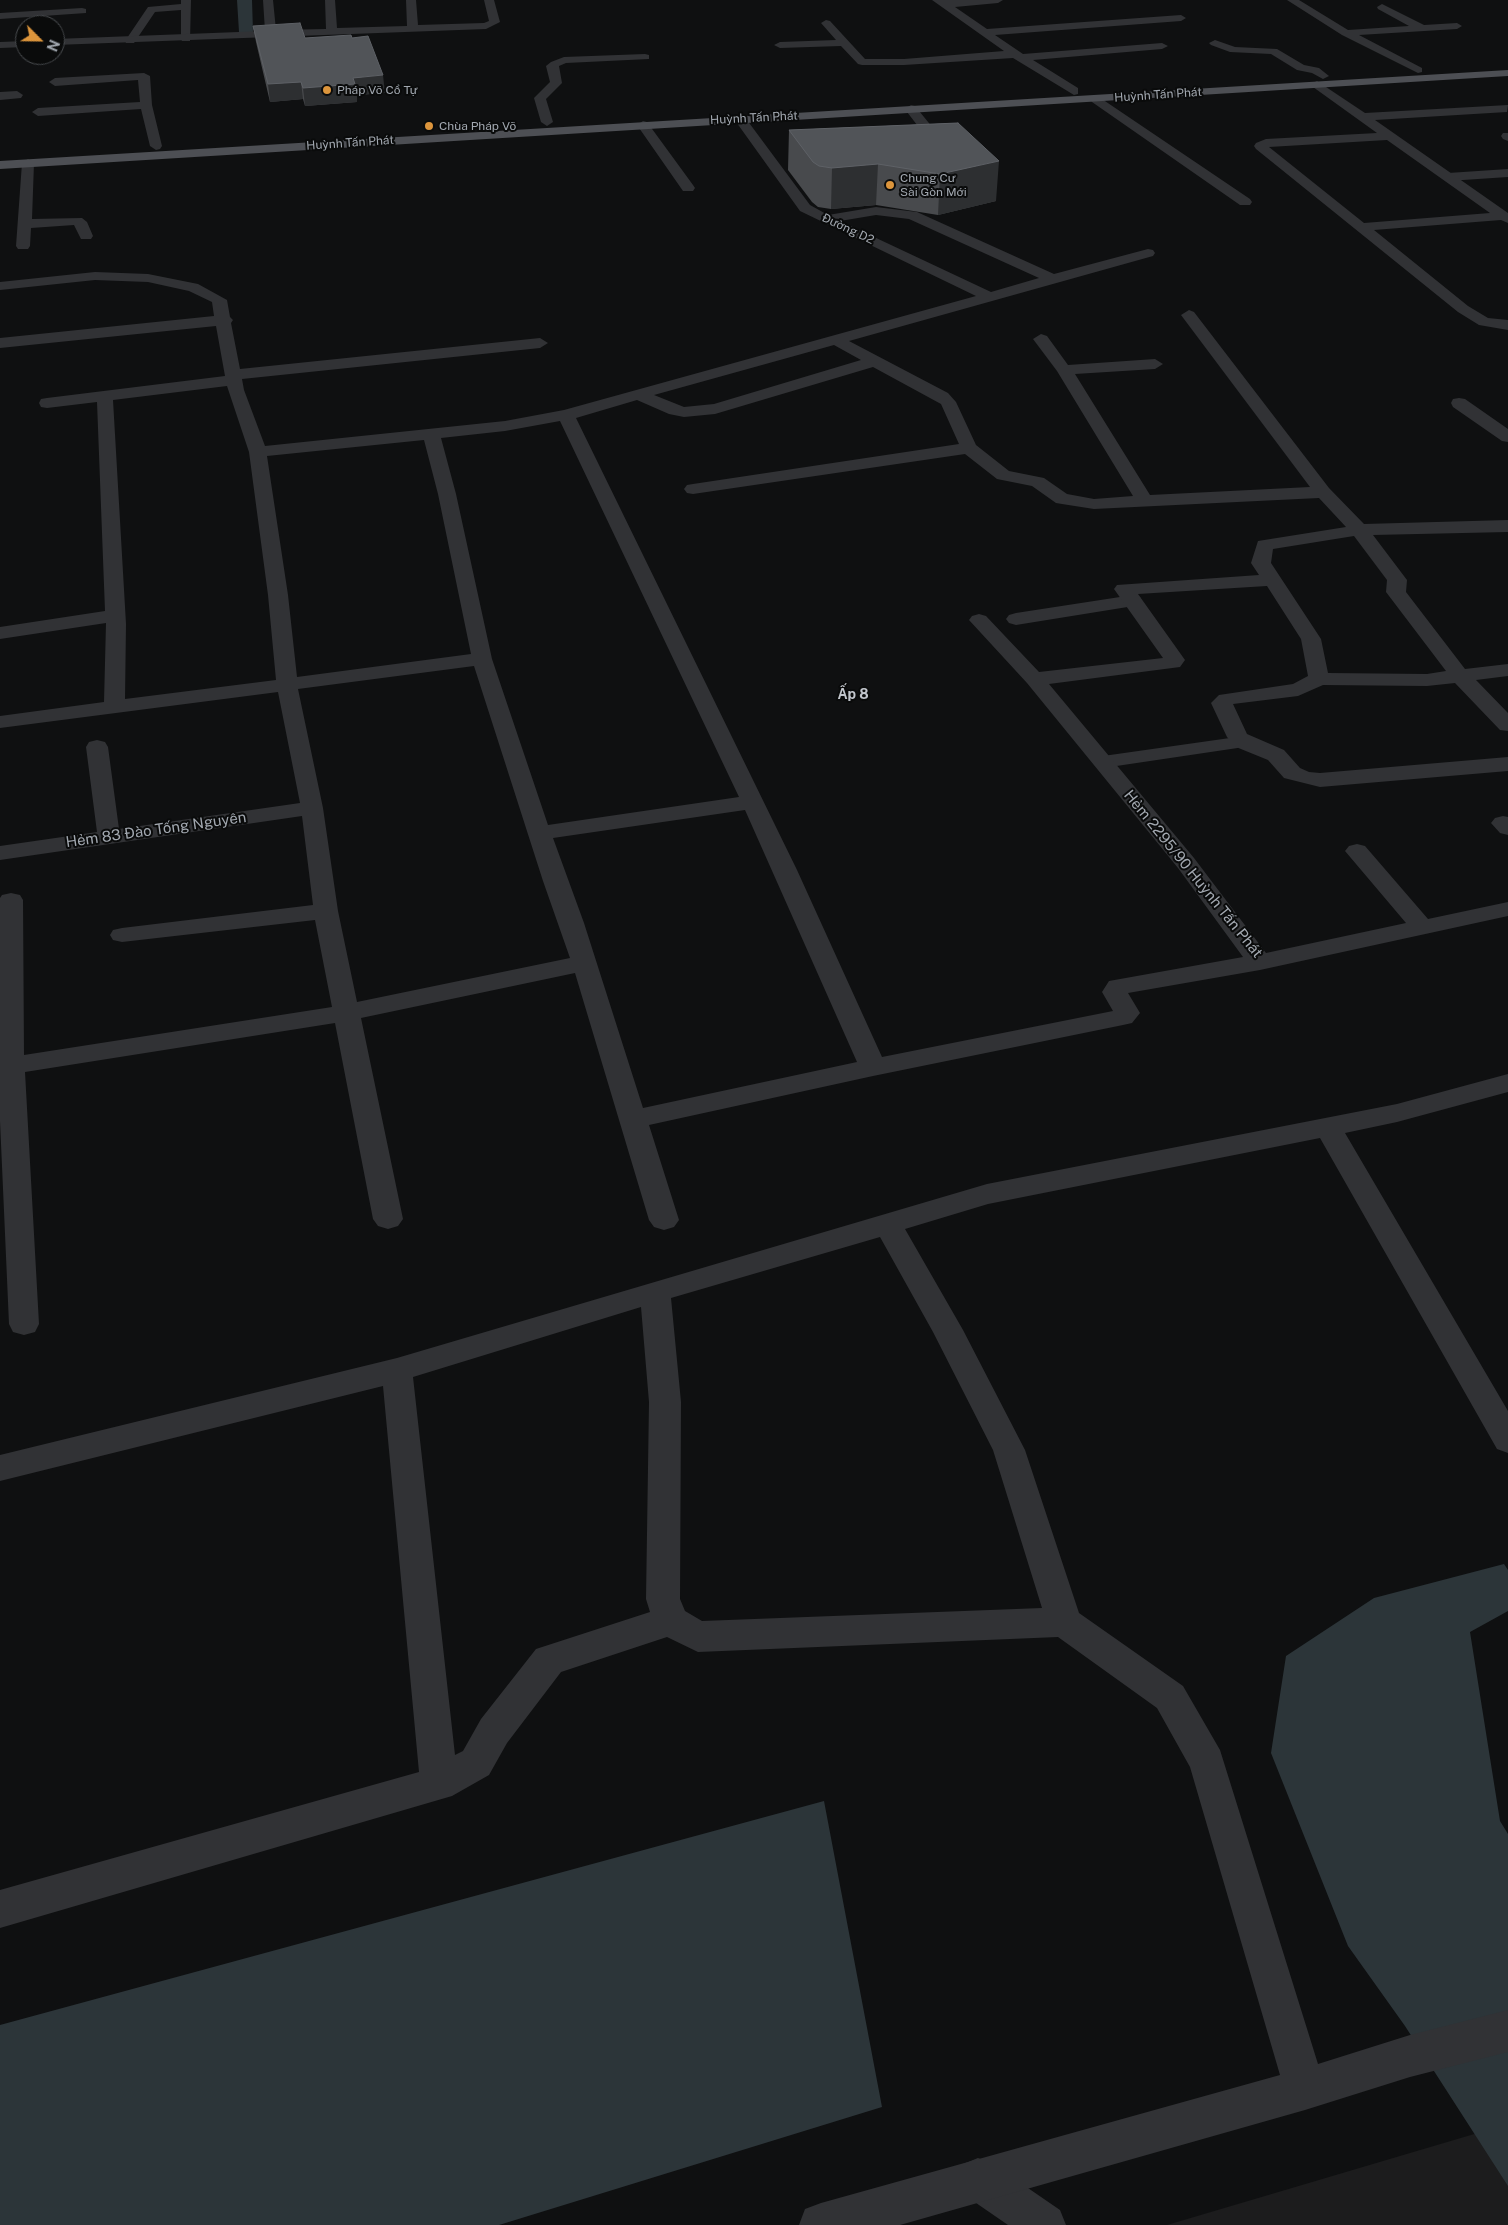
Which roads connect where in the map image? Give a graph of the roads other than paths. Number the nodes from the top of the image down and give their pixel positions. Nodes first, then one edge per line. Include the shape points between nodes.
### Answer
1 (268, 0) edge
2 (330, 0) edge
3 (412, 0) edge
4 (489, 0) edge
5 (998, 0) edge
6 (1292, 0) edge
7 (941, 2) edge
8 (186, 4) edge
9 (1382, 7) dead end
10 (82, 11) dead end
11 (0, 16) edge
12 (1181, 18) dead end
13 (826, 23) dead end
14 (1457, 26) dead end
15 (1422, 28) junction
16 (413, 29) junction
17 (332, 31) junction
18 (984, 33) junction
19 (1346, 33) junction
20 (271, 34) junction
21 (186, 38) junction
22 (130, 40) junction
23 (65, 42) edge
24 (844, 43) junction
25 (1215, 43) dead end
26 (15, 44) edge
27 (0, 45) edge
28 (780, 45) dead end
29 (1162, 46) dead end
30 (645, 56) dead end
31 (1018, 56) junction
32 (1508, 65) edge
33 (1418, 70) junction
34 (1508, 73) edge
35 (1320, 80) junction
36 (55, 82) dead end
37 (1074, 91) junction
38 (17, 95) dead end
39 (0, 96) edge
40 (1096, 99) junction
41 (146, 105) junction
42 (1507, 108) edge
43 (911, 109) junction
44 (38, 112) dead end
45 (1363, 117) junction
46 (740, 119) junction
47 (547, 122) junction
48 (643, 125) junction
49 (1390, 136) junction
50 (371, 137) junction
51 (156, 146) junction
52 (0, 156) edge
53 (949, 158) edge
54 (28, 163) junction
55 (0, 165) edge
56 (1508, 173) edge
57 (1448, 177) junction
58 (688, 188) dead end
59 (1245, 202) dead end
60 (1506, 218) edge
61 (829, 219) junction
62 (24, 224) junction
63 (1361, 227) junction
64 (86, 236) dead end
65 (22, 246) dead end
66 (1148, 253) dead end
67 (1053, 279) junction
68 (0, 286) edge
69 (990, 297) junction
70 (1189, 315) dead end
71 (224, 320) junction
72 (1508, 325) edge
73 (1041, 339) dead end
74 (836, 340) junction
75 (0, 343) edge
76 (540, 343) dead end
77 (875, 361) junction
78 (1155, 364) dead end
79 (1064, 370) junction
80 (234, 378) junction
81 (639, 395) junction
82 (105, 396) junction
83 (47, 403) dead end
84 (1459, 403) dead end
85 (566, 415) junction
86 (430, 434) junction
87 (1508, 437) edge
88 (969, 448) junction
89 (258, 452) junction
90 (693, 489) dead end
91 (1323, 492) junction
92 (1145, 501) junction
93 (1508, 526) edge
94 (1360, 530) junction
95 (1272, 580) junction
96 (1133, 601) junction
97 (115, 616) junction
98 (1016, 619) dead end
99 (979, 620) dead end
100 (0, 633) edge
101 (482, 659) junction
102 (1508, 670) edge
103 (1460, 676) junction
104 (1034, 679) junction
105 (1319, 680) junction
106 (286, 684) junction
107 (114, 707) junction
108 (0, 722) edge
109 (1508, 725) edge
110 (1244, 742) junction
111 (97, 747) dead end
112 (1104, 762) junction
113 (1508, 764) edge
114 (751, 802) junction
115 (312, 808) junction
116 (540, 832) junction
117 (108, 837) junction
118 (1357, 851) dead end
119 (0, 853) edge
120 (11, 900) dead end
121 (1508, 909) edge
122 (326, 911) junction
123 (1423, 928) junction
124 (122, 935) dead end
125 (1260, 962) junction
126 (584, 963) junction
127 (346, 1013) junction
128 (5, 1066) edge
129 (873, 1067) junction
130 (1508, 1083) edge
131 (634, 1118) junction
132 (1327, 1126) junction
133 (388, 1219) dead end
134 (664, 1220) dead end
135 (886, 1224) junction
136 (655, 1292) junction
137 (24, 1324) dead end
138 (397, 1370) junction
139 (1508, 1440) edge
140 (0, 1468) edge
141 (670, 1621) junction
142 (1064, 1622) junction
143 (439, 1784) junction
144 (0, 1909) edge
145 (1508, 2031) edge
146 (1305, 2089) junction
147 (978, 2179) junction
148 (821, 2225) edge
149 (1045, 2225) edge

1 - 20 street
2 - 17 street
3 - 16 street
4 - 16 street via 493,24
5 - 7 street
6 - 19 street
7 - 18 street
8 - 21 lane
8 - 22 lane via 152,9
9 - 15 street
10 - 11 street
12 - 18 street
13 - 24 street
14 - 15 street
15 - 19 street
16 - 17 street
17 - 20 street
18 - 31 street
19 - 33 street
20 - 21 street
21 - 22 street
22 - 23 street
24 - 28 street
24 - 31 street via 861,62
25 - 35 street via 1234,50 1273,51 1301,68 1315,70
26 - 27 street
29 - 31 street
30 - 47 street via 564,60 554,64 556,83 540,98
31 - 37 street
32 - 33 main road, Huỳnh Tấn Phát
33 - 35 main road, Huỳnh Tấn Phát
34 - 35 main road, Huỳnh Tấn Phát
35 - 37 main road, Huỳnh Tấn Phát
35 - 40 main road, Huỳnh Tấn Phát
35 - 45 street
36 - 41 street via 144,71
37 - 47 main road, Huỳnh Tấn Phát
38 - 39 street
40 - 43 main road, Huỳnh Tấn Phát
40 - 59 street
41 - 44 street
41 - 51 street
42 - 45 street
43 - 46 main road, Huỳnh Tấn Phát
43 - 53 street
45 - 49 street
46 - 48 main road, Huỳnh Tấn Phát
46 - 61 street, Đường D2 via 805,208
47 - 50 main road, Huỳnh Tấn Phát
48 - 50 main road, Huỳnh Tấn Phát
48 - 58 street
49 - 57 street
49 - 63 street via 1266,143 1260,146
50 - 51 main road, Huỳnh Tấn Phát
50 - 54 main road, Huỳnh Tấn Phát
51 - 52 main road, Huỳnh Tấn Phát
54 - 55 main road, Huỳnh Tấn Phát
54 - 62 street
56 - 57 lane
57 - 60 street
60 - 63 street
61 - 67 street via 876,211 912,215
61 - 69 street, Đường D2
62 - 64 street via 77,221
62 - 65 street
63 - 72 street via 1463,309 1484,322
66 - 67 street
67 - 69 street
68 - 71 street via 95,276 148,278 193,287 219,300
69 - 74 street
70 - 91 street
71 - 75 street
71 - 80 street
73 - 79 street
74 - 77 street
74 - 81 street
76 - 80 street
77 - 81 street via 715,409 684,412
77 - 88 street via 948,402
78 - 79 street
79 - 92 street
80 - 82 street
80 - 89 street
81 - 85 street
82 - 83 street
82 - 97 street
84 - 87 street
85 - 86 street
85 - 114 street
86 - 89 street
86 - 101 street via 447,494
88 - 90 street
88 - 92 street via 1003,475 1038,482 1062,499 1094,504
89 - 106 street via 278,595
91 - 92 street
91 - 94 street
93 - 94 street
94 - 95 street via 1265,545 1261,563
94 - 103 street via 1397,580 1396,592
95 - 96 street via 1124,588
95 - 105 street via 1311,639
96 - 98 lane
96 - 104 street via 1173,663
97 - 100 street
97 - 107 street
99 - 104 street, Hẻm 2295/90 Huỳnh Tấn Phát
101 - 106 street
101 - 116 street
102 - 103 street
103 - 105 street via 1426,680
103 - 109 street
104 - 112 street, Hẻm 2295/90 Huỳnh Tấn Phát
105 - 110 street via 1298,690 1223,700 1238,737
106 - 107 street
106 - 115 street
107 - 108 street
110 - 112 lane
110 - 113 street via 1276,755 1292,773 1320,780
111 - 117 street
112 - 125 street, Hẻm 2295/90 Huỳnh Tấn Phát via 1186,863
114 - 116 street
114 - 129 street
115 - 117 street, Hẻm 83 Đào Tống Nguyên
115 - 122 street
116 - 126 street
117 - 119 street, Hẻm 83 Đào Tống Nguyên
118 - 123 street
120 - 128 street
121 - 123 street, Hẻm 2295/90 Huỳnh Tấn Phát
122 - 124 street
122 - 127 street
123 - 125 street, Hẻm 2295/90 Huỳnh Tấn Phát
125 - 129 street via 1118,987 1115,992 1127,1013 1123,1017
126 - 127 street
126 - 131 street
127 - 128 street
127 - 133 street
128 - 137 street
129 - 131 street
130 - 132 street via 1397,1113
131 - 134 street
132 - 135 street via 987,1194
132 - 139 street
135 - 136 street
135 - 142 street via 948,1330 1009,1450
136 - 138 street
136 - 141 street via 665,1402 663,1599
138 - 140 street
138 - 143 street
141 - 142 street via 698,1637
141 - 143 street via 549,1660 494,1731 476,1763
142 - 146 street via 1170,1696 1207,1762
143 - 144 street
145 - 146 street via 1410,2056
146 - 147 street
147 - 148 street
147 - 149 lane

